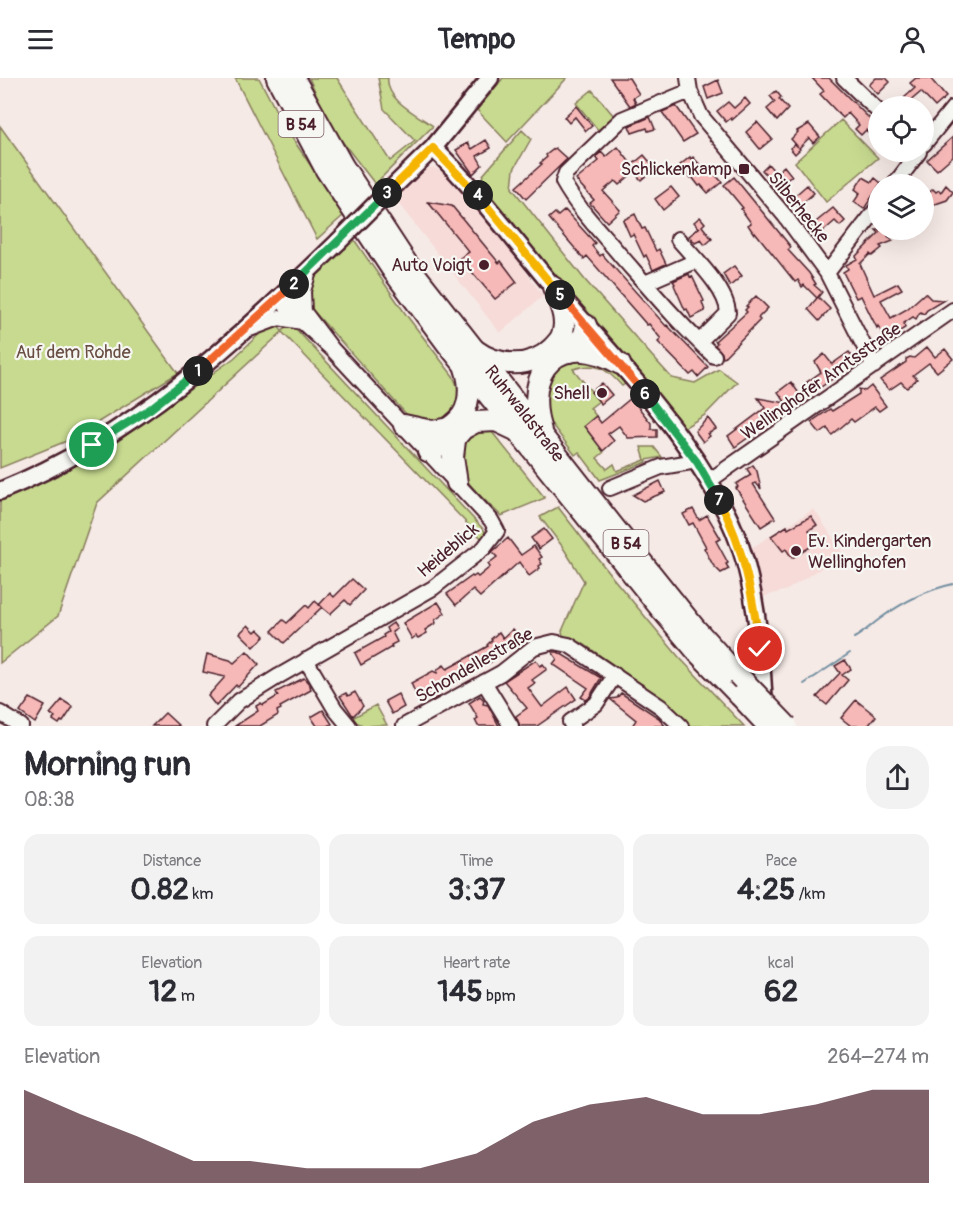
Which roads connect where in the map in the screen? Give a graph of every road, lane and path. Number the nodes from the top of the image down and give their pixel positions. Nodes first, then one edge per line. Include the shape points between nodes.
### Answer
1 (277, 78) edge
2 (294, 78) edge
3 (490, 78) edge
4 (844, 78) edge
5 (689, 84) edge
6 (868, 101) edge
7 (953, 108) edge
8 (449, 129) junction
9 (934, 132) edge
10 (433, 148) junction
11 (454, 168) junction
12 (868, 220) edge
13 (678, 239) dead end
14 (696, 261) junction
15 (310, 268) junction
16 (827, 273) junction
17 (645, 283) junction
18 (554, 287) junction
19 (282, 295) junction
20 (953, 310) edge
21 (303, 317) junction
22 (586, 325) junction
23 (242, 333) junction
24 (699, 342) junction
25 (565, 345) junction
26 (464, 352) junction
27 (714, 356) dead end
28 (620, 364) junction
29 (874, 366) junction
30 (404, 425) junction
31 (519, 433) junction
32 (452, 434) junction
33 (543, 438) junction
34 (428, 451) junction
35 (697, 462) junction
36 (709, 481) junction
37 (457, 483) junction
38 (610, 488) dead end
39 (0, 490) edge
40 (306, 660) junction
41 (615, 675) junction
42 (484, 682) junction
43 (0, 713) edge
44 (422, 722) edge
45 (21, 726) edge
46 (214, 726) edge
47 (350, 726) edge
48 (404, 726) edge
49 (511, 726) edge
50 (573, 726) edge
51 (681, 726) edge
52 (767, 726) edge
53 (788, 726) edge

1 - 26 highway, Ruhrwaldstraße / B 54 via 308,139 399,280
2 - 26 highway, Ruhrwaldstraße / B 54 via 323,132
3 - 8 main road
4 - 6 street
5 - 16 street, Silberhecke via 701,116
5 - 17 street via 622,119 564,177 573,200
7 - 9 street
8 - 10 main road
8 - 11 main road
10 - 11 main road
10 - 15 main road, bridge
11 - 18 main road
12 - 16 street
13 - 14 street
14 - 17 street
14 - 24 street via 728,303 728,313
15 - 19 main road
15 - 21 street via 303,291
16 - 29 street, Silberhecke
17 - 24 street
18 - 22 main road
18 - 25 highway via 563,311
19 - 21 street, Heideblick via 286,308
19 - 23 main road
20 - 29 street, Wellinghofer Amtsstraße
21 - 23 street via 279,318
21 - 30 street, Heideblick
22 - 25 highway
22 - 28 main road
23 - 39 main road via 186,382 112,434
24 - 27 street
25 - 26 highway via 518,364
25 - 28 highway via 593,351
25 - 33 highway via 543,371 536,388
26 - 31 highway, Ruhrwaldstraße / B 54
26 - 32 highway via 466,406
26 - 33 highway, Ruhrwaldstraße / B 54
28 - 35 main road
29 - 36 street, Wellinghofer Amtsstraße
30 - 32 highway
30 - 34 street, Heideblick
31 - 32 highway via 503,423 483,421
31 - 52 highway, Ruhrwaldstraße / B 54, bridge via 660,608
32 - 34 highway via 444,446
32 - 37 highway
33 - 53 highway, Ruhrwaldstraße / B 54, bridge via 696,628
34 - 37 street, Heideblick
35 - 36 main road
35 - 38 street via 655,469
36 - 52 main road via 737,539 750,582
37 - 40 street, Heideblick via 497,531 484,548 433,588
40 - 46 street, Heideblick via 239,701
40 - 47 street via 335,709
41 - 42 street, Schondellestraße via 569,645 554,642 534,647
41 - 50 street via 596,704 570,723
41 - 51 street, Schondellestraße
42 - 44 street, Schondellestraße
42 - 49 street
43 - 45 street
44 - 48 street, Schondellestraße

